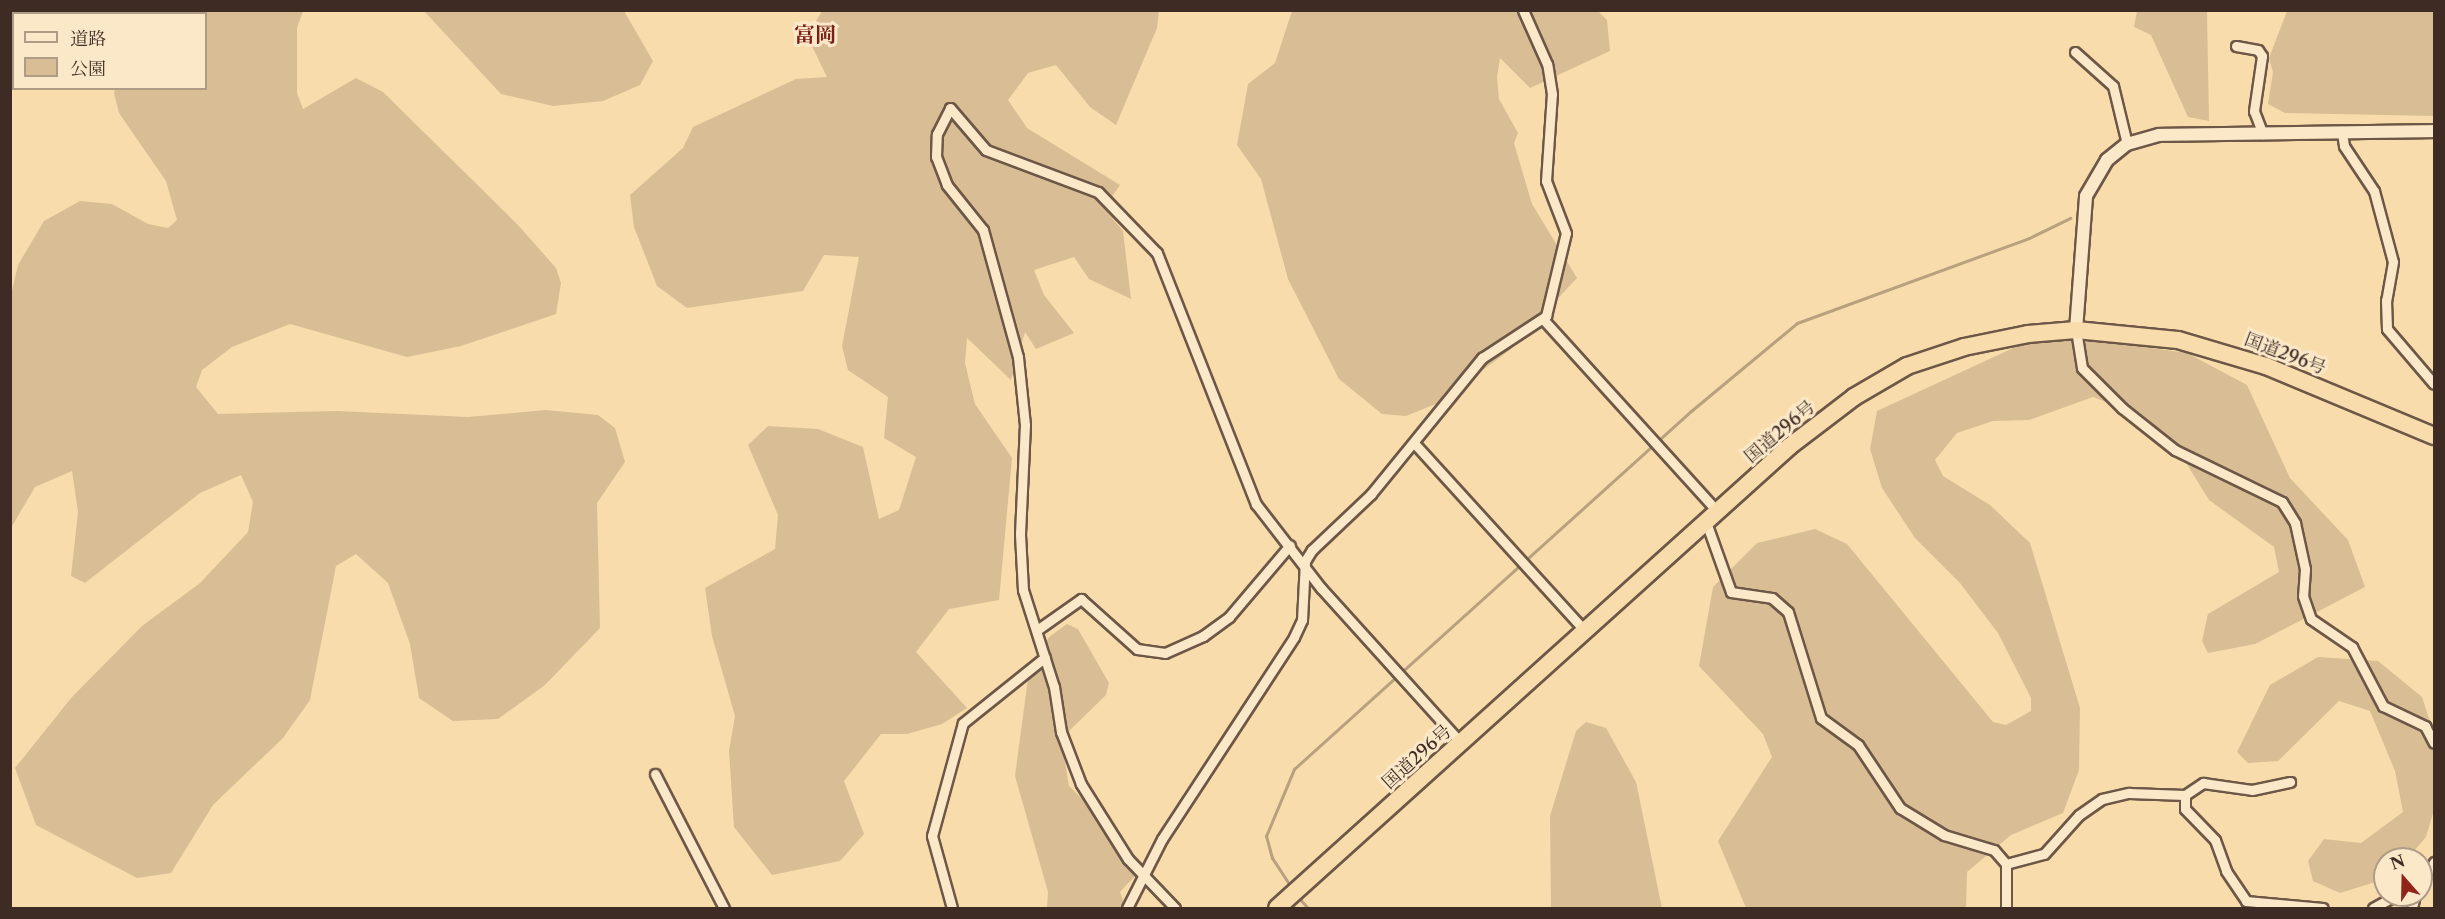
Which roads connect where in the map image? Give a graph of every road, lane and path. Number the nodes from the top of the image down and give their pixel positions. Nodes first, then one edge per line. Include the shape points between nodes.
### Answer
1 (1523, 10) edge
2 (2236, 46) dead end
3 (2075, 52) dead end
4 (2434, 131) edge
5 (2342, 133) junction
6 (2263, 134) junction
7 (2127, 144) junction
8 (1543, 319) junction
9 (2076, 330) junction
10 (2434, 384) edge
11 (2434, 436) edge
12 (1415, 444) junction
13 (1712, 517) junction
14 (1290, 545) junction
15 (1305, 561) junction
16 (1037, 630) junction
17 (1586, 632) junction
18 (1045, 657) junction
19 (2433, 737) edge
20 (1461, 744) junction
21 (655, 774) dead end
22 (2290, 782) dead end
23 (2185, 795) junction
24 (2006, 864) junction
25 (1146, 877) junction
26 (724, 909) edge
27 (952, 909) edge
28 (1127, 909) edge
29 (1175, 909) edge
30 (1277, 909) edge
31 (2007, 909) edge
32 (2323, 909) edge

1 - 8 street via 1547,64 1552,94 1546,181 1566,233
2 - 6 street via 2258,50 2262,56 2254,111
3 - 7 street via 2113,86
4 - 5 street
5 - 6 street
5 - 10 street via 2344,146 2374,191 2393,262 2386,300 2387,329
6 - 7 street via 2160,135
7 - 9 street via 2107,160 2086,195
8 - 12 street via 1482,358
8 - 13 street
9 - 11 highway, 国道296号 via 2210,347
9 - 13 highway, 国道296号 via 1964,347 1907,366 1822,421
9 - 19 street via 2082,368 2122,408 2175,450 2282,502 2295,523 2305,569 2303,597 2311,619 2352,647 2383,706
12 - 15 street
12 - 17 street
13 - 17 highway, 国道296号
13 - 24 street via 1731,592 1772,598 1788,612 1821,718 1858,745 1892,800 1944,835 1994,850
14 - 15 street
14 - 16 street via 1228,616 1170,651 1144,653 1081,599
14 - 16 street via 1265,517 1241,472 1157,253 1098,192 986,150 950,108 937,134 936,157 947,185 983,230 1008,312 1023,392 1023,590
15 - 20 street via 1322,588
15 - 25 street via 1302,620 1294,638 1162,839
16 - 18 street
17 - 20 highway, 国道296号
18 - 25 street via 1061,732 1081,784
18 - 27 street via 963,723 932,836
20 - 30 highway, 国道296号
21 - 26 street
22 - 23 street via 2252,790 2203,783
23 - 24 street via 2129,793 2102,799 2079,815 2044,854
23 - 32 street via 2185,809 2215,840 2246,901
24 - 31 street
25 - 28 street
25 - 29 street

